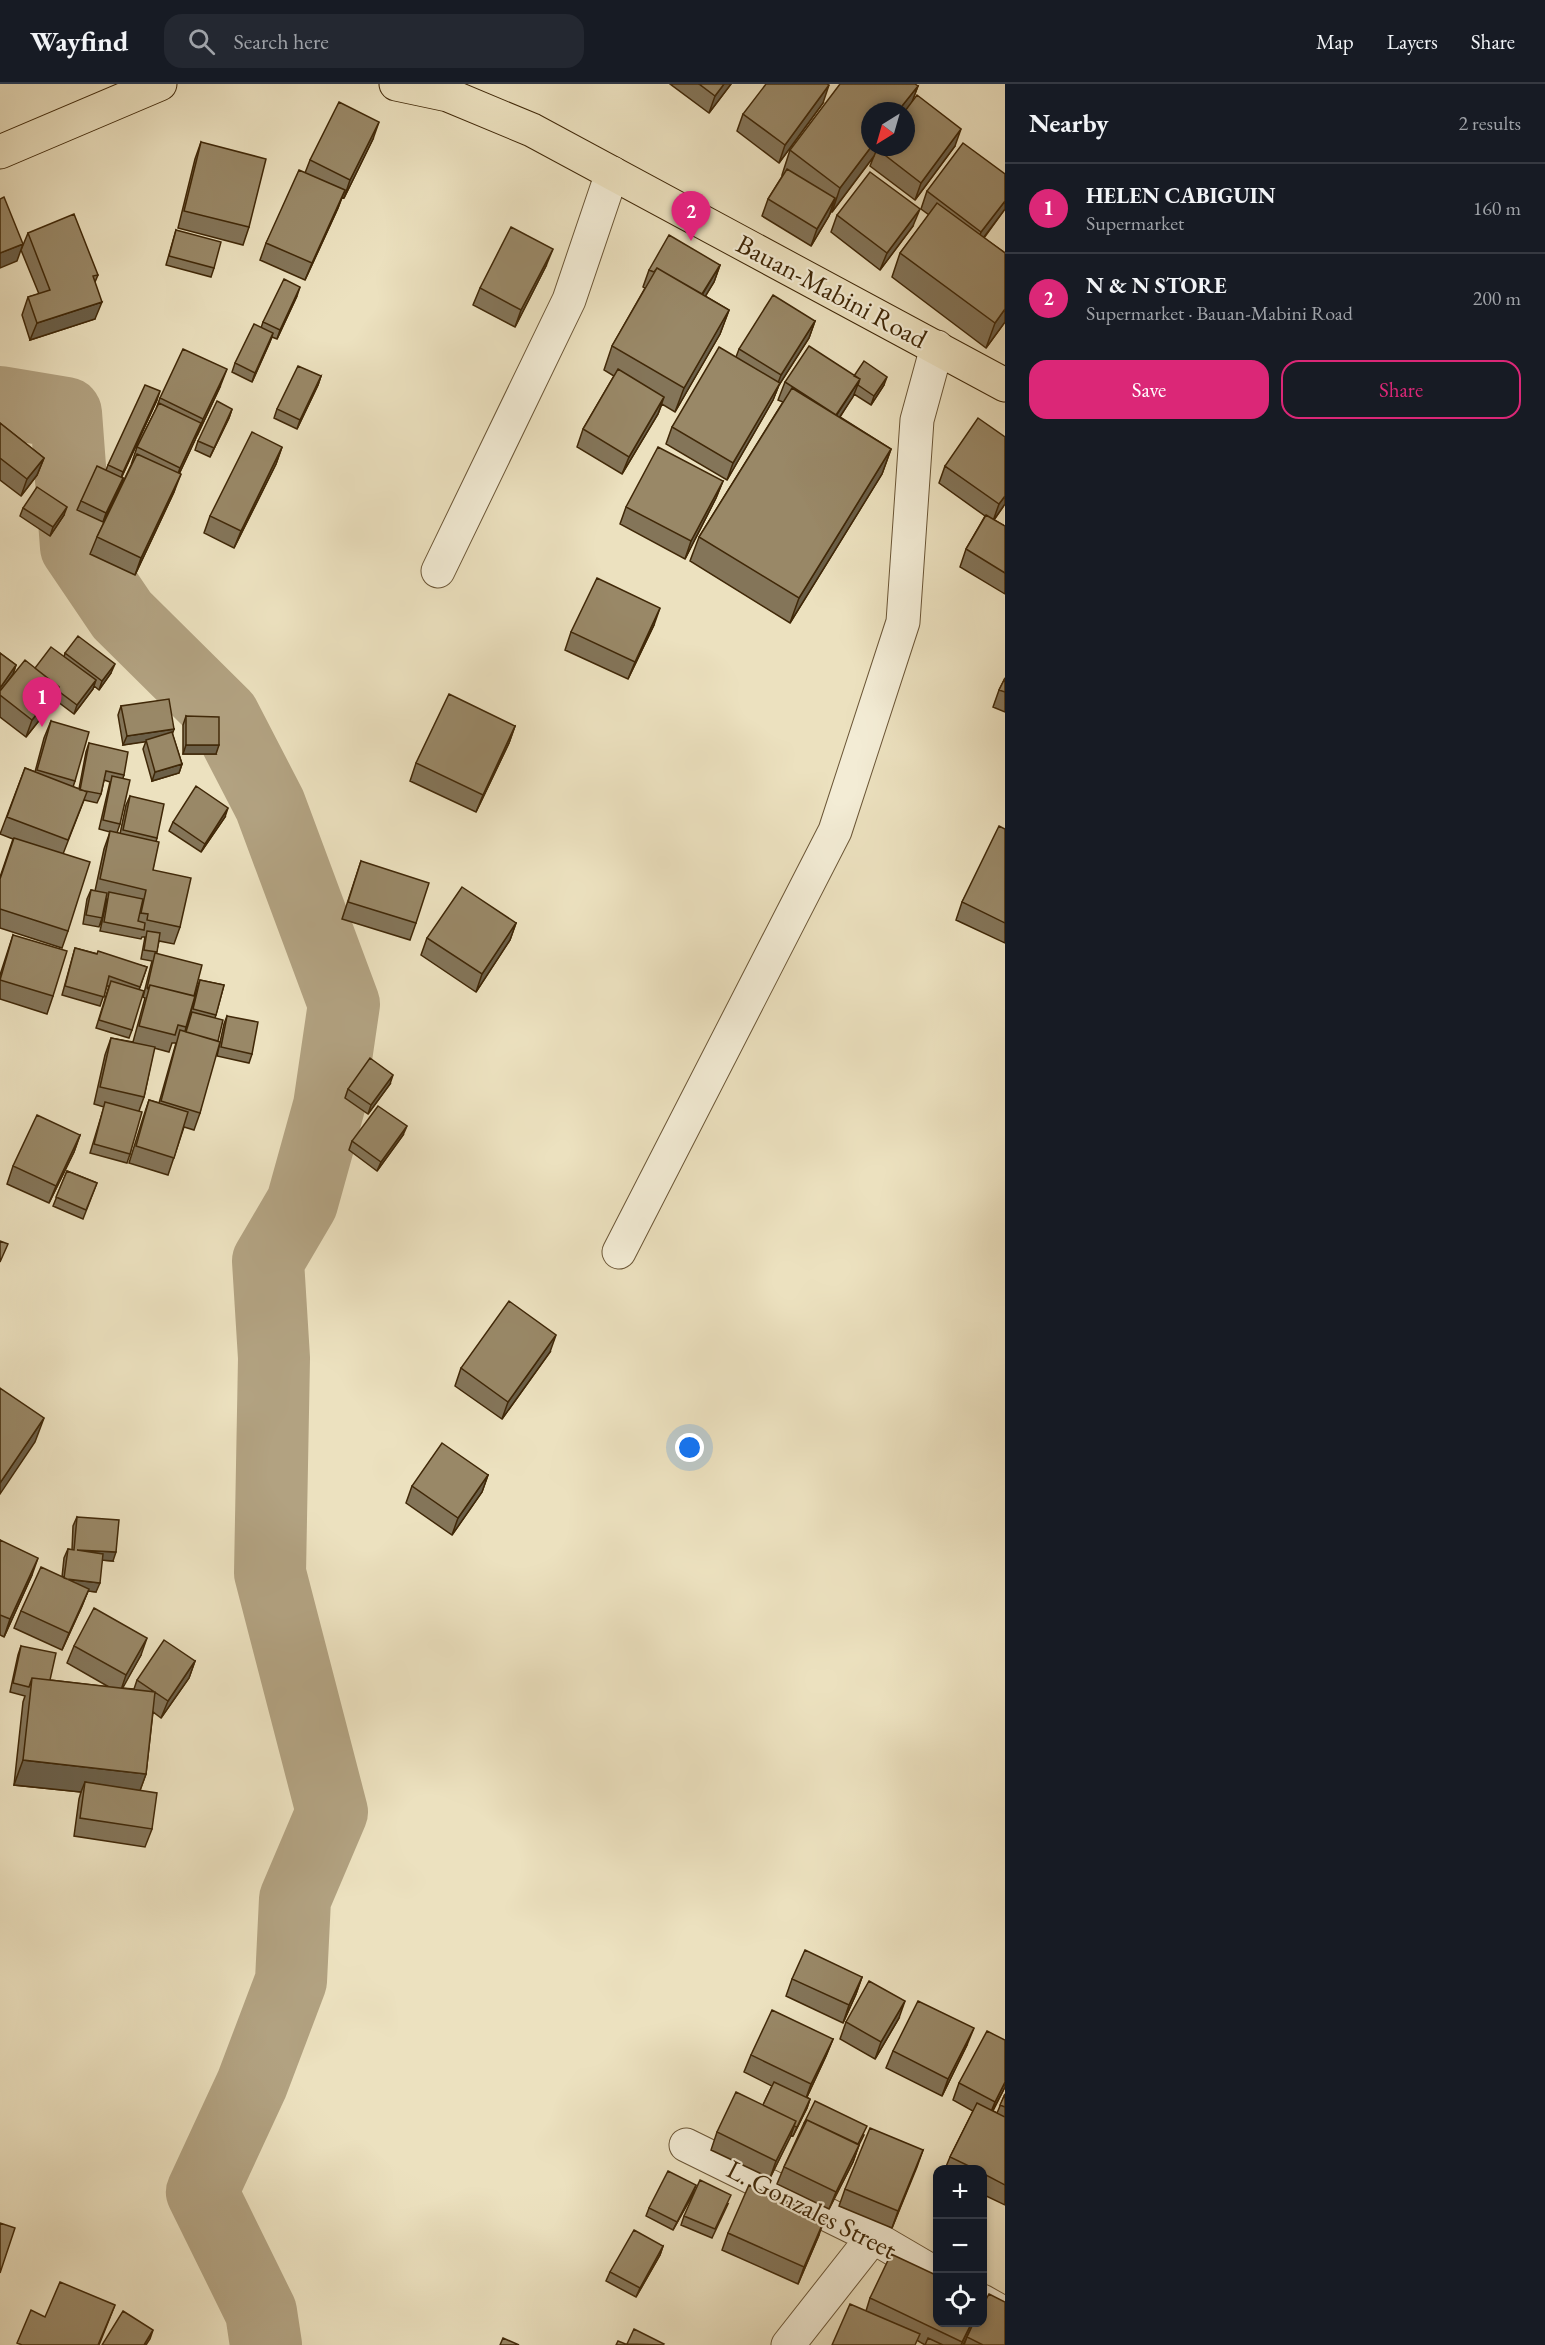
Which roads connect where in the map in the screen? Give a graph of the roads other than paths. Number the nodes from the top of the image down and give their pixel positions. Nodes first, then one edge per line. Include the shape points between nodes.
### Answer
1 (160, 84) edge
2 (396, 84) edge
3 (451, 89) edge
4 (0, 152) edge
5 (612, 172) junction
6 (937, 347) junction
7 (1005, 385) edge
8 (438, 571) dead end
9 (619, 1252) dead end
10 (686, 2145) dead end
11 (873, 2237) junction
12 (935, 2273) edge
13 (987, 2304) edge
14 (1005, 2314) edge
15 (788, 2345) edge

1 - 4 main road
2 - 3 main road, Bauan-Mabini Road
3 - 5 main road, Bauan-Mabini Road
5 - 6 main road, Bauan-Mabini Road
5 - 8 street via 569,300
6 - 7 main road, Bauan-Mabini Road
6 - 9 street via 917,420 903,622 835,831
10 - 11 street, L. Gonzales Street
11 - 12 street, L. Gonzales Street
11 - 15 street
13 - 14 street

